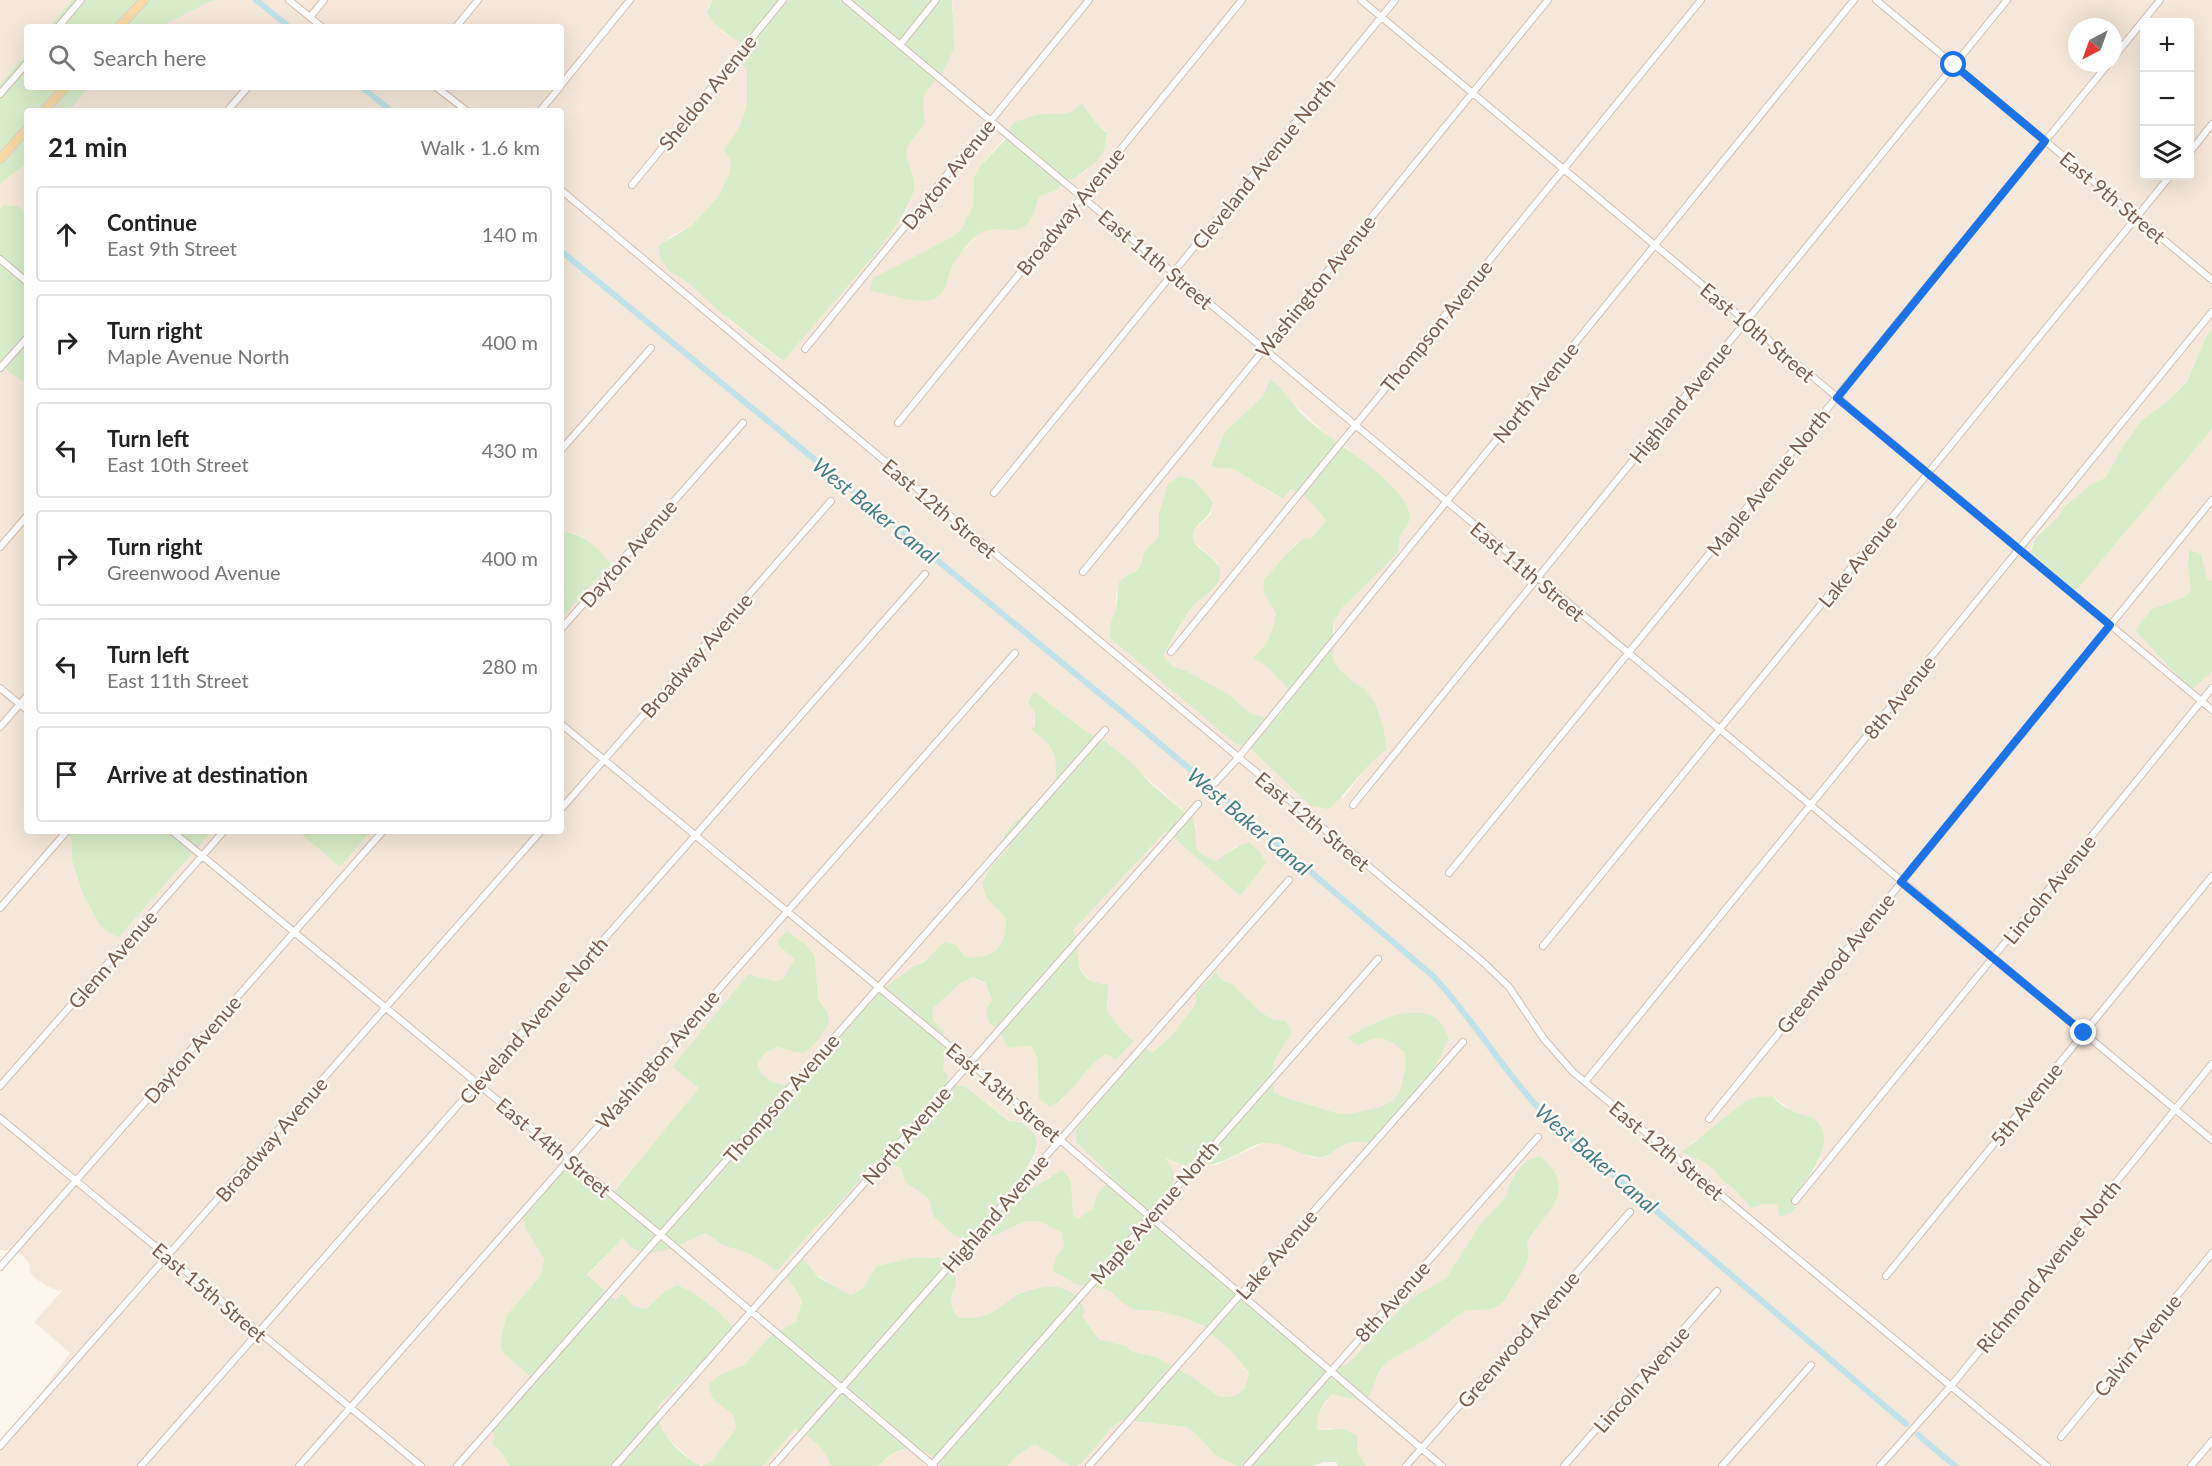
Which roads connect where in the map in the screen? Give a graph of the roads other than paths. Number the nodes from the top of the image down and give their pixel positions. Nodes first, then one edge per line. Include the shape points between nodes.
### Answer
1 (81, 0) edge
2 (144, 0) edge
3 (289, 0) edge
4 (324, 0) edge
5 (478, 0) edge
6 (630, 0) edge
7 (783, 0) edge
8 (846, 0) edge
9 (936, 0) edge
10 (1089, 0) edge
11 (1242, 0) edge
12 (1361, 0) edge
13 (1395, 0) edge
14 (1548, 0) edge
15 (1701, 0) edge
16 (1854, 0) edge
17 (1876, 0) edge
18 (2007, 0) edge
19 (2160, 0) edge
20 (310, 17) junction
21 (1381, 17) junction
22 (61, 24) edge
23 (122, 24) edge
24 (318, 24) edge
25 (458, 24) edge
26 (900, 45) junction
27 (2122, 47) edge
28 (1954, 65) junction
29 (24, 66) edge
30 (2102, 72) edge
31 (564, 81) edge
32 (62, 90) edge
33 (245, 90) edge
34 (440, 90) edge
35 (557, 90) edge
36 (1472, 93) junction
37 (0, 94) edge
38 (47, 108) edge
39 (230, 108) edge
40 (463, 108) edge
41 (542, 108) edge
42 (991, 121) junction
43 (2212, 124) edge
44 (24, 132) edge
45 (2045, 141) junction
46 (2194, 147) edge
47 (0, 159) edge
48 (1563, 169) junction
49 (2167, 180) edge
50 (632, 185) dead end
51 (564, 193) edge
52 (1082, 197) junction
53 (2136, 217) junction
54 (1654, 246) junction
55 (0, 259) edge
56 (1173, 273) junction
57 (24, 279) edge
58 (2212, 280) edge
59 (2212, 312) edge
60 (1745, 322) junction
61 (24, 341) edge
62 (651, 348) dead end
63 (805, 349) dead end
64 (1264, 350) junction
65 (0, 368) edge
66 (1837, 398) junction
67 (743, 423) dead end
68 (898, 423) dead end
69 (1354, 426) junction
70 (564, 447) edge
71 (1928, 474) junction
72 (994, 493) dead end
73 (2212, 500) edge
74 (831, 501) dead end
75 (1446, 502) junction
76 (24, 519) edge
77 (0, 547) edge
78 (2019, 550) junction
79 (1083, 572) dead end
80 (925, 574) dead end
81 (1537, 578) junction
82 (2110, 625) junction
83 (564, 626) edge
84 (1171, 652) dead end
85 (1015, 653) dead end
86 (1627, 653) junction
87 (0, 688) edge
88 (2212, 688) edge
89 (24, 700) edge
90 (2201, 701) junction
91 (20, 705) junction
92 (24, 708) edge
93 (2212, 710) edge
94 (0, 727) edge
95 (564, 727) edge
96 (1105, 730) dead end
97 (1719, 730) junction
98 (1238, 758) junction
99 (604, 760) junction
100 (1215, 783) dead end
101 (1197, 804) dead end
102 (1353, 805) dead end
103 (564, 806) edge
104 (1810, 806) junction
105 (64, 834) edge
106 (176, 834) edge
107 (221, 834) edge
108 (380, 834) edge
109 (539, 834) edge
110 (696, 836) junction
111 (203, 856) junction
112 (1449, 873) dead end
113 (2212, 876) edge
114 (1289, 880) dead end
115 (1901, 882) junction
116 (0, 908) edge
117 (787, 911) junction
118 (294, 932) junction
119 (1543, 946) dead end
120 (1993, 958) junction
121 (1378, 959) dead end
122 (879, 987) junction
123 (386, 1008) junction
124 (2084, 1033) junction
125 (1462, 1042) dead end
126 (970, 1063) junction
127 (2212, 1064) edge
128 (1585, 1082) junction
129 (477, 1083) junction
130 (0, 1086) edge
131 (2175, 1109) junction
132 (0, 1118) edge
133 (1708, 1119) dead end
134 (1538, 1137) dead end
135 (1060, 1140) junction
136 (2212, 1140) edge
137 (568, 1159) junction
138 (76, 1180) junction
139 (1795, 1201) dead end
140 (1630, 1212) dead end
141 (1150, 1217) junction
142 (660, 1235) junction
143 (2212, 1252) edge
144 (167, 1256) junction
145 (0, 1267) edge
146 (1886, 1276) dead end
147 (1718, 1291) dead end
148 (1241, 1294) junction
149 (751, 1311) junction
150 (259, 1332) junction
151 (1811, 1365) dead end
152 (1331, 1371) junction
153 (1951, 1386) junction
154 (842, 1388) junction
155 (350, 1408) junction
156 (2061, 1437) dead end
157 (2212, 1440) edge
158 (0, 1446) edge
159 (1421, 1448) junction
160 (141, 1466) edge
161 (299, 1466) edge
162 (421, 1466) edge
163 (457, 1466) edge
164 (615, 1466) edge
165 (773, 1466) edge
166 (932, 1466) edge
167 (1089, 1466) edge
168 (1247, 1466) edge
169 (1406, 1466) edge
170 (1442, 1466) edge
171 (1564, 1466) edge
172 (1722, 1466) edge
173 (1880, 1466) edge
174 (2048, 1466) edge
175 (2191, 1466) edge

1 - 22 street
2 - 23 main road
3 - 20 street
4 - 20 street
5 - 25 street
6 - 31 street
7 - 50 street, Sheldon Avenue
8 - 26 street, East 11th Street
9 - 26 street
10 - 42 street, Dayton Avenue
11 - 52 street, Broadway Avenue
12 - 21 street, East 10th Street
13 - 21 street, Cleveland Avenue North
14 - 36 street, Washington Avenue
15 - 48 street, Thompson Avenue
16 - 54 street, North Avenue
17 - 28 street, East 9th Street
18 - 28 street, Highland Avenue
19 - 27 street
20 - 24 street
21 - 36 street, East 10th Street
21 - 56 street, Cleveland Avenue North
26 - 42 street, East 11th Street
28 - 45 street, East 9th Street
28 - 60 street, Highland Avenue
29 - 37 street
30 - 45 street, Maple Avenue North
32 - 38 main road
33 - 39 street
34 - 40 street
35 - 41 street
36 - 48 street, East 10th Street
36 - 64 street, Washington Avenue
42 - 52 street, East 11th Street
42 - 63 street, Dayton Avenue
43 - 46 street
44 - 47 main road
45 - 53 street, East 9th Street
45 - 66 street, Maple Avenue North
48 - 54 street, East 10th Street
48 - 69 street, Thompson Avenue
49 - 53 street, Lake Avenue
51 - 98 street, East 12th Street
52 - 56 street, East 11th Street
52 - 68 street, Broadway Avenue
53 - 58 street, East 9th Street
53 - 71 street, Lake Avenue
54 - 60 street, East 10th Street
54 - 75 street, North Avenue
55 - 57 street
56 - 64 street, East 11th Street
56 - 72 street, Cleveland Avenue North
59 - 78 street, 8th Avenue
60 - 66 street, East 10th Street
60 - 81 street, Highland Avenue
61 - 65 street
62 - 70 street
64 - 69 street, East 11th Street
64 - 79 street, Washington Avenue
66 - 71 street, East 10th Street
66 - 86 street, Maple Avenue North
67 - 83 street, Dayton Avenue
69 - 75 street, East 11th Street
69 - 84 street, Thompson Avenue
71 - 78 street, East 10th Street
71 - 97 street, Lake Avenue
73 - 82 street, Greenwood Avenue
74 - 99 street, Broadway Avenue
75 - 81 street, East 11th Street
75 - 98 street, North Avenue
76 - 77 street
78 - 82 street, East 10th Street
78 - 104 street, 8th Avenue
80 - 110 street, Cleveland Avenue North
81 - 86 street, East 11th Street
81 - 102 street, Highland Avenue
82 - 90 street, East 10th Street
82 - 115 street, Greenwood Avenue
85 - 117 street, Washington Avenue
86 - 97 street, East 11th Street
86 - 112 street, Maple Avenue North
87 - 91 street
88 - 90 street, Lincoln Avenue
89 - 91 street
90 - 93 street, East 10th Street
90 - 120 street, Lincoln Avenue
91 - 92 street
91 - 94 street
95 - 99 street, East 13th Street
96 - 122 street, Thompson Avenue
97 - 104 street, East 11th Street
97 - 119 street, Lake Avenue
98 - 100 street, North Avenue
98 - 128 street, East 12th Street via 1501,979 1554,1052
99 - 103 street, Broadway Avenue
99 - 110 street, East 13th Street
101 - 126 street, North Avenue
104 - 115 street, East 11th Street
104 - 128 street, 8th Avenue
105 - 116 street
106 - 111 street, East 14th Street
107 - 111 street, Glenn Avenue
108 - 118 street, Dayton Avenue
109 - 123 street, Broadway Avenue
110 - 117 street, East 13th Street
110 - 129 street, Cleveland Avenue North
111 - 118 street, East 14th Street
111 - 130 street, Glenn Avenue
113 - 124 street, 5th Avenue
114 - 135 street, Highland Avenue
115 - 120 street, East 11th Street
115 - 133 street, Greenwood Avenue
117 - 122 street, East 13th Street
117 - 137 street, Washington Avenue
118 - 123 street, East 14th Street
118 - 138 street, Dayton Avenue
120 - 124 street, East 11th Street
120 - 139 street, Lincoln Avenue
121 - 141 street, Maple Avenue North
122 - 126 street, East 13th Street
122 - 142 street, Thompson Avenue
123 - 129 street, East 14th Street
123 - 144 street, Broadway Avenue
124 - 131 street, East 11th Street
124 - 146 street, 5th Avenue
125 - 148 street, Lake Avenue
126 - 135 street, East 13th Street
126 - 149 street, North Avenue
127 - 131 street, Richmond Avenue North
128 - 153 street, East 12th Street
129 - 137 street, East 14th Street
129 - 150 street, Cleveland Avenue North
131 - 136 street, East 11th Street
131 - 153 street, Richmond Avenue North
132 - 138 street, East 15th Street
134 - 152 street, 8th Avenue
135 - 141 street, East 13th Street
135 - 154 street, Highland Avenue
137 - 142 street, East 14th Street
137 - 155 street, Washington Avenue
138 - 144 street, East 15th Street
138 - 145 street, Dayton Avenue
140 - 159 street, Greenwood Avenue
141 - 148 street, East 13th Street
141 - 166 street, Maple Avenue North
142 - 149 street, East 14th Street
142 - 163 street, Thompson Avenue
143 - 156 street, Calvin Avenue
144 - 150 street, East 15th Street
144 - 158 street, Broadway Avenue
147 - 171 street, Lincoln Avenue
148 - 152 street, East 13th Street
148 - 167 street, Lake Avenue
149 - 154 street, East 14th Street
149 - 164 street, North Avenue
150 - 155 street, East 15th Street
150 - 160 street, Cleveland Avenue North
151 - 172 street
152 - 159 street, East 13th Street
152 - 168 street, 8th Avenue
153 - 173 street, Richmond Avenue North
153 - 174 street, East 12th Street
154 - 165 street, Highland Avenue
154 - 166 street, East 14th Street
155 - 161 street, Washington Avenue
155 - 162 street, East 15th Street
157 - 175 street
159 - 169 street, Greenwood Avenue
159 - 170 street, East 13th Street

